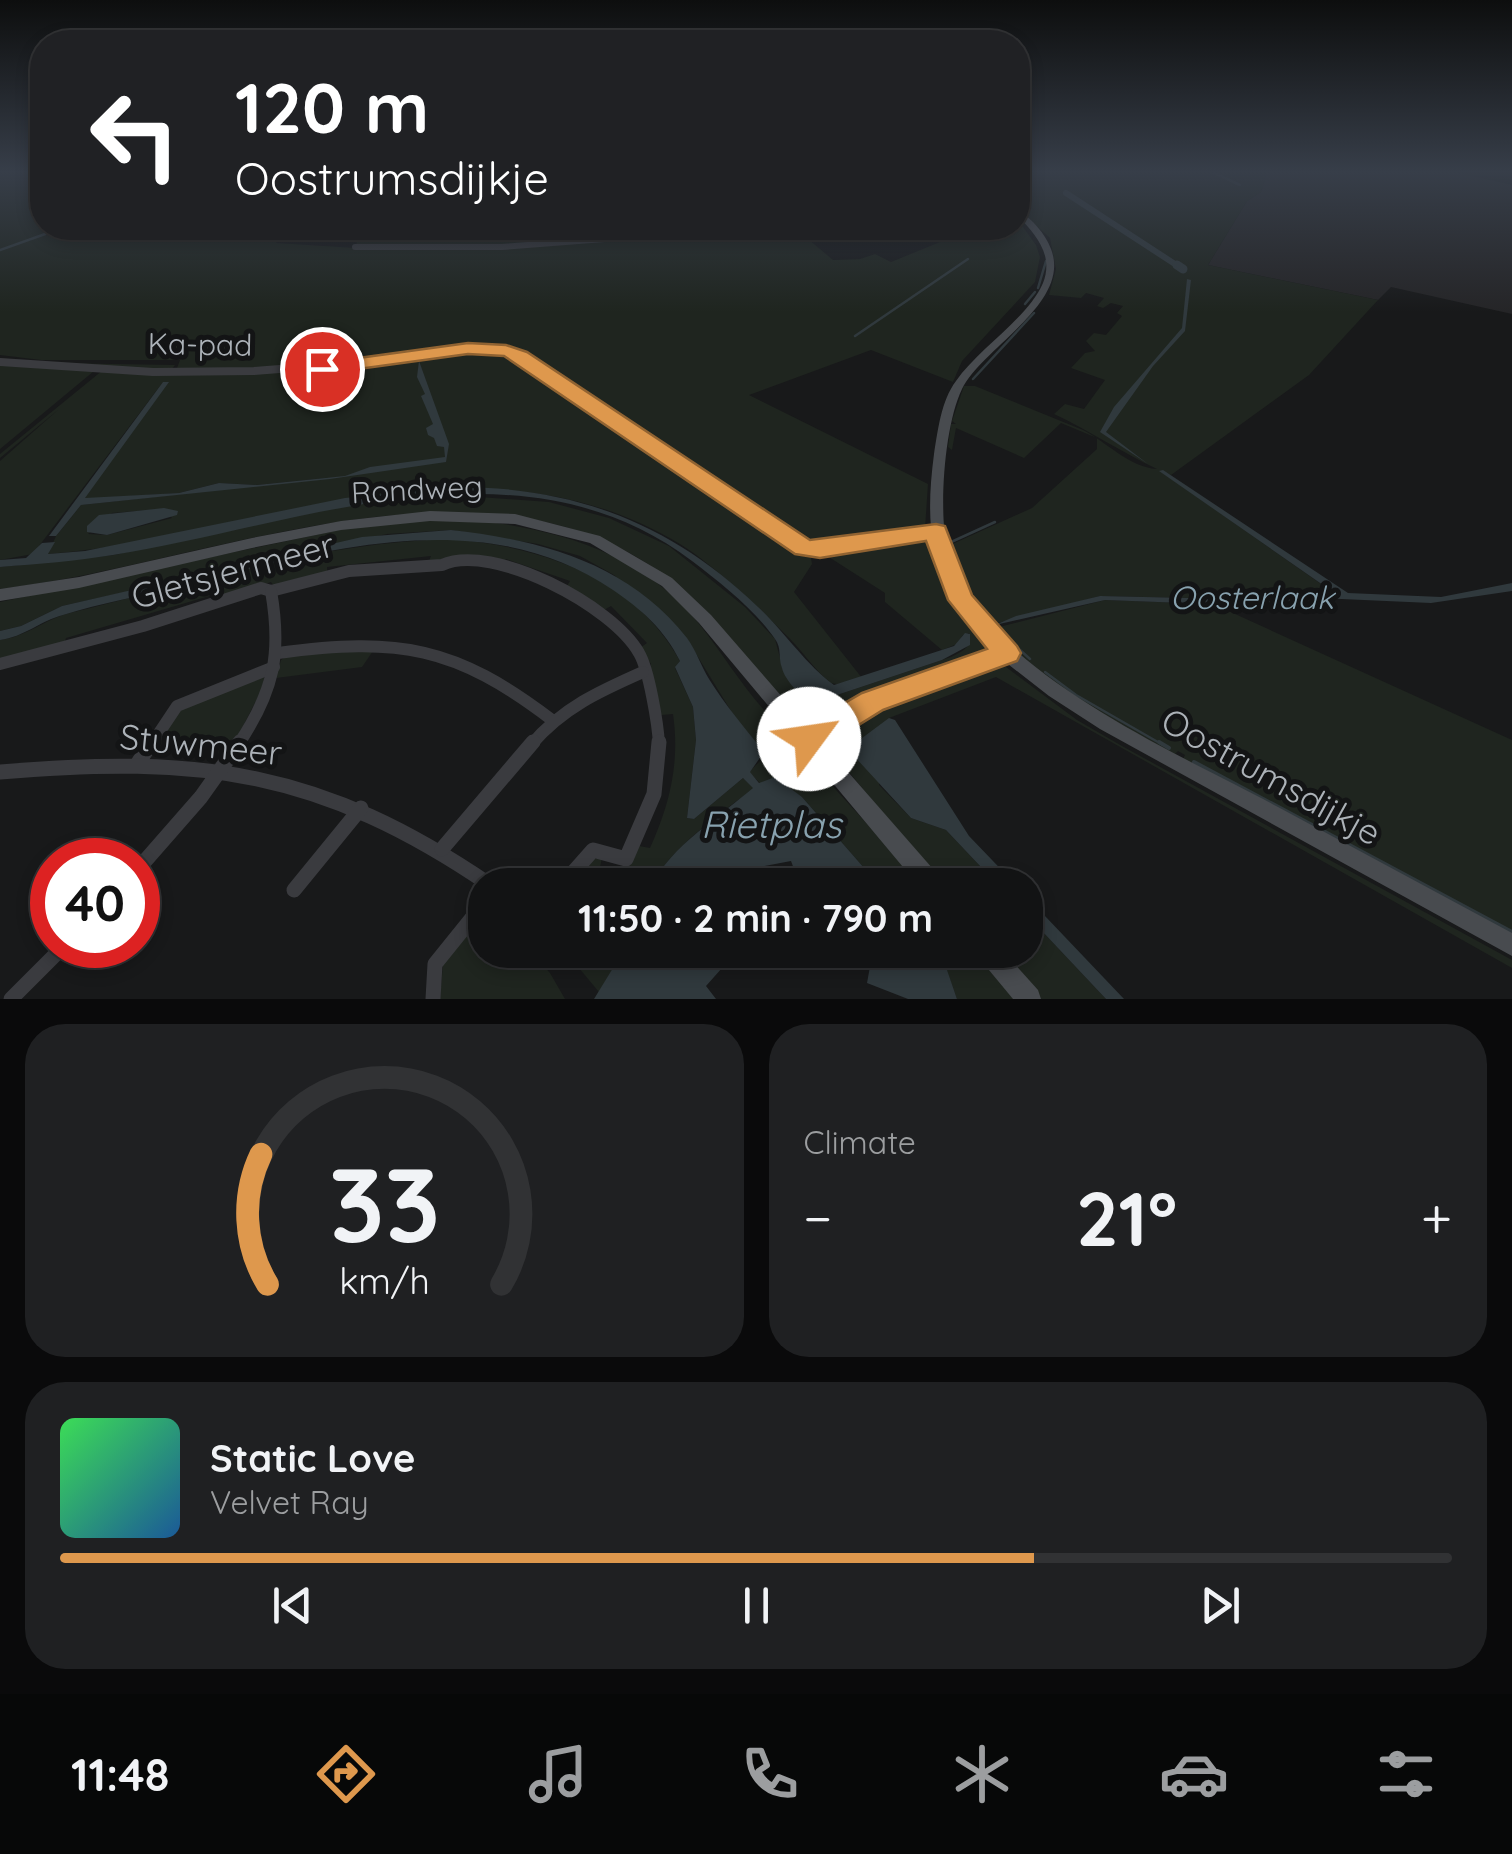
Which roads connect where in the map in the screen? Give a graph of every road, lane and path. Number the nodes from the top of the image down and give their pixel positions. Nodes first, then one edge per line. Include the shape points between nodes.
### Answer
1 (1030, 227) edge
2 (583, 240) edge
3 (355, 247) dead end
4 (0, 362) edge
5 (936, 532) junction
6 (271, 591) junction
7 (0, 595) edge
8 (1007, 653) junction
9 (276, 660) junction
10 (0, 664) edge
11 (643, 672) junction
12 (552, 720) junction
13 (809, 739) junction
14 (138, 763) junction
15 (220, 769) junction
16 (0, 772) edge
17 (362, 808) junction
18 (160, 842) edge
19 (442, 849) junction
20 (468, 868) edge
21 (578, 868) edge
22 (918, 868) edge
23 (294, 890) dead end
24 (468, 923) edge
25 (1512, 945) edge
26 (42, 968) edge
27 (1002, 968) edge
28 (11, 999) edge
29 (433, 999) edge
30 (1029, 999) edge

1 - 5 street, Oostrumsdijkje via 1049,247 1051,276 1039,298 959,384 939,476
2 - 3 street
4 - 5 street, Ka-pad via 163,374 296,371 497,349 520,356 804,548
5 - 8 street, Oostrumsdijkje via 962,600
6 - 9 street
6 - 10 street, Gletsjermeer via 261,588
6 - 11 street, Gletsjermeer via 374,567 454,559 484,563 539,578 590,604 631,642
7 - 13 street, Rondweg via 325,528 440,515 514,520 592,540 666,581
8 - 13 street via 872,702
8 - 25 street, Oostrumsdijkje via 1108,724
9 - 12 street via 372,643 446,657 477,668
9 - 14 street via 177,706
9 - 15 street via 252,720
11 - 12 street
11 - 21 street, Gletsjermeer via 662,747 648,815 626,859 594,850
12 - 19 street
13 - 22 main road, Rondweg
14 - 15 street, Stuwmeer
14 - 16 street, Stuwmeer
15 - 17 street, Stuwmeer
15 - 18 street
17 - 19 street, Stuwmeer
17 - 23 street
19 - 20 street, Stuwmeer
24 - 29 street via 435,964
26 - 28 street
27 - 30 main road

